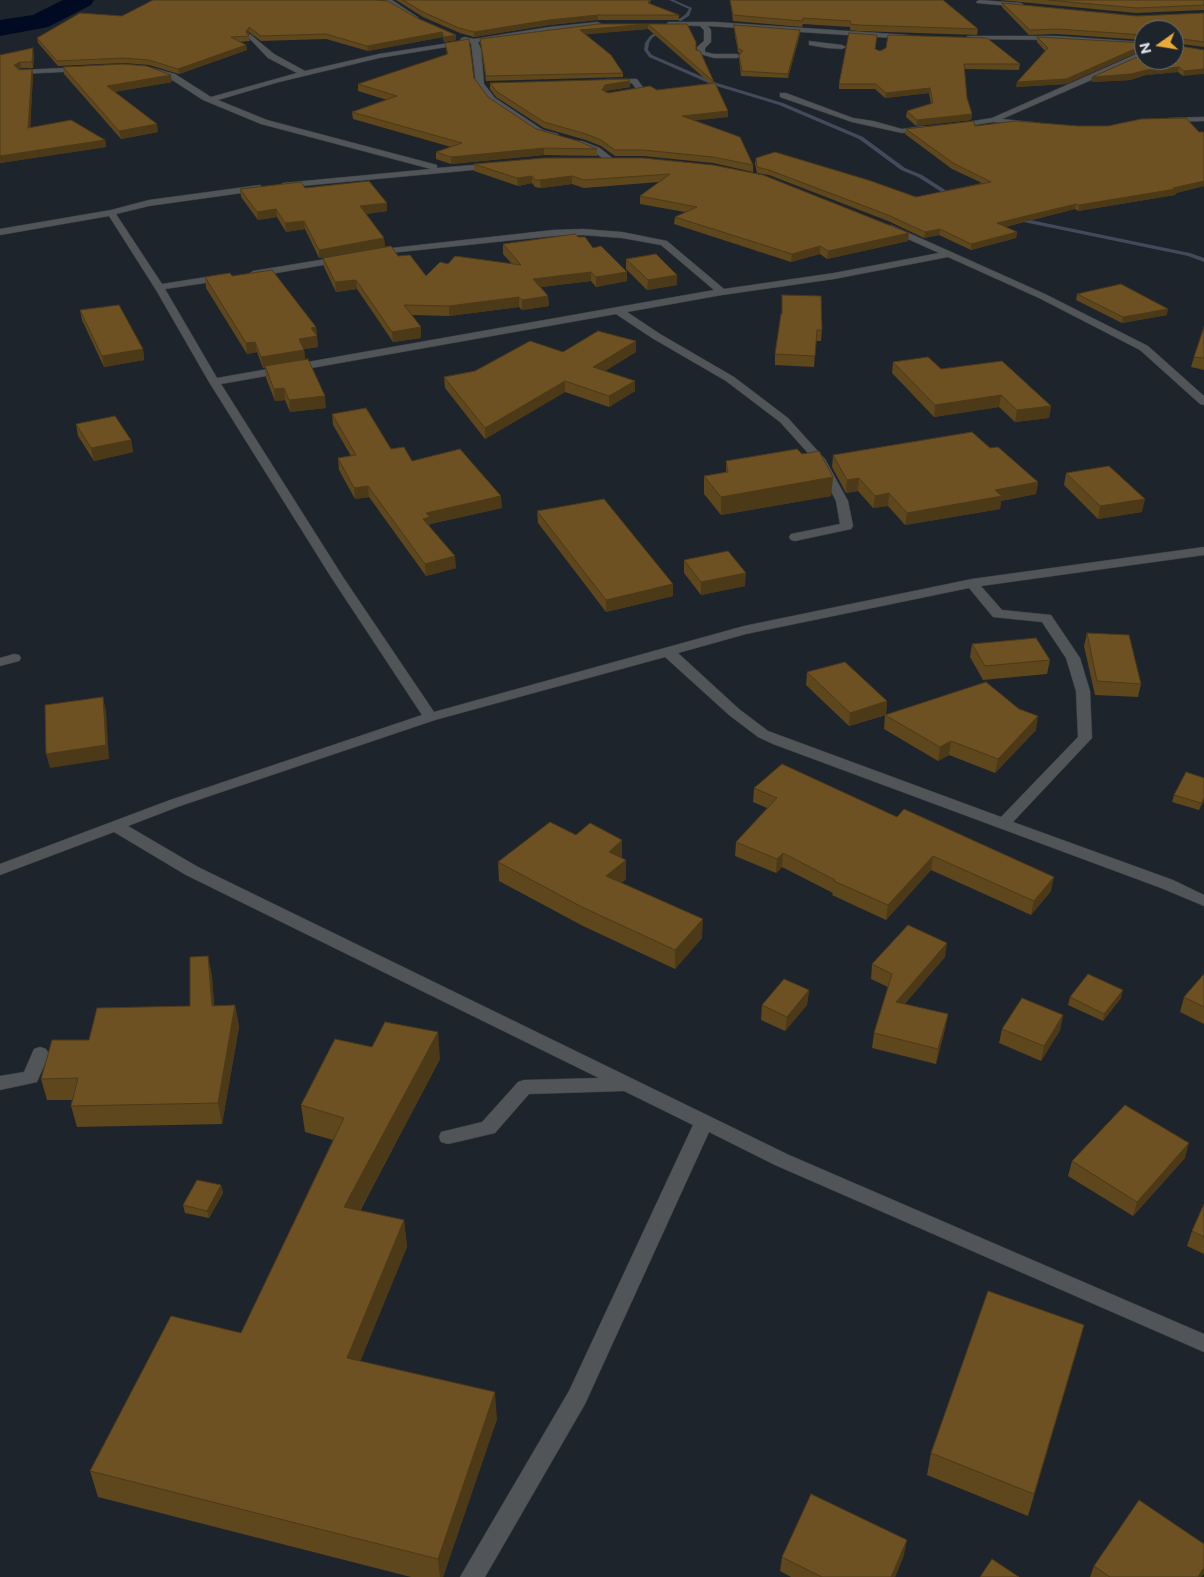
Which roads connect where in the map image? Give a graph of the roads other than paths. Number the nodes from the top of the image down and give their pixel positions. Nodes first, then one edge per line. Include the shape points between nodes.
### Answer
1 (387, 1) edge
2 (979, 2) dead end
3 (1029, 6) edge
4 (427, 23) edge
5 (605, 24) edge
6 (663, 24) edge
7 (702, 24) junction
8 (820, 31) junction
9 (250, 36) edge
10 (883, 36) junction
11 (457, 37) edge
12 (917, 37) edge
13 (962, 38) edge
14 (474, 41) junction
15 (1134, 43) edge
16 (880, 45) dead end
17 (842, 47) dead end
18 (737, 56) edge
19 (1134, 58) edge
20 (90, 68) edge
21 (143, 68) edge
22 (21, 72) edge
23 (303, 73) junction
24 (600, 81) edge
25 (614, 94) edge
26 (784, 95) dead end
27 (213, 100) junction
28 (993, 120) junction
29 (1204, 120) edge
30 (1160, 121) edge
31 (1040, 124) edge
32 (934, 127) edge
33 (944, 127) edge
34 (592, 161) edge
35 (507, 164) edge
36 (443, 170) junction
37 (111, 212) junction
38 (884, 225) edge
39 (0, 232) edge
40 (950, 254) junction
41 (159, 287) junction
42 (722, 292) junction
43 (619, 311) junction
44 (214, 382) junction
45 (1204, 402) edge
46 (795, 537) dead end
47 (1204, 551) edge
48 (972, 584) junction
49 (668, 652) junction
50 (14, 658) dead end
51 (0, 662) edge
52 (430, 717) junction
53 (1004, 824) junction
54 (116, 826) junction
55 (0, 870) edge
56 (1204, 901) edge
57 (40, 1054) dead end
58 (0, 1083) edge
59 (626, 1084) junction
60 (704, 1122) junction
61 (448, 1137) dead end
62 (1204, 1343) edge
63 (472, 1577) edge

1 - 4 street
2 - 3 street
5 - 14 street
6 - 7 street
7 - 8 street
7 - 18 street via 708,30 702,53
8 - 10 street
8 - 17 street via 810,44
9 - 23 street via 271,56
10 - 12 street
10 - 16 street
11 - 14 street
13 - 15 street via 1057,38
14 - 23 street via 379,56
14 - 34 street via 477,66 492,100 540,132 597,150 616,161
19 - 28 street
20 - 22 street
21 - 27 street via 172,76
23 - 27 street
24 - 25 street via 634,82 641,90
26 - 32 street via 852,120 887,128 902,131
27 - 36 street via 264,122
28 - 31 street
28 - 33 street
29 - 30 street
35 - 36 street
36 - 37 street via 197,196
37 - 39 street
37 - 41 street
38 - 40 street
40 - 42 street via 834,276
40 - 45 street via 1144,348
41 - 42 street via 398,250 583,232 664,243
41 - 44 street
42 - 43 street
43 - 44 street
43 - 46 street via 730,379 784,420 822,461 842,501 847,526
44 - 52 street
47 - 48 street
48 - 49 street via 744,630
48 - 53 street via 998,614 1046,618 1073,658 1083,691 1085,738
49 - 52 street
49 - 53 street via 734,712 764,734
50 - 51 street
52 - 54 street
53 - 56 street via 1167,884
54 - 55 street
54 - 59 street via 192,872
57 - 58 street via 31,1077
59 - 60 street
59 - 61 street via 524,1087 488,1128
60 - 62 street via 782,1160
60 - 63 street via 577,1397

